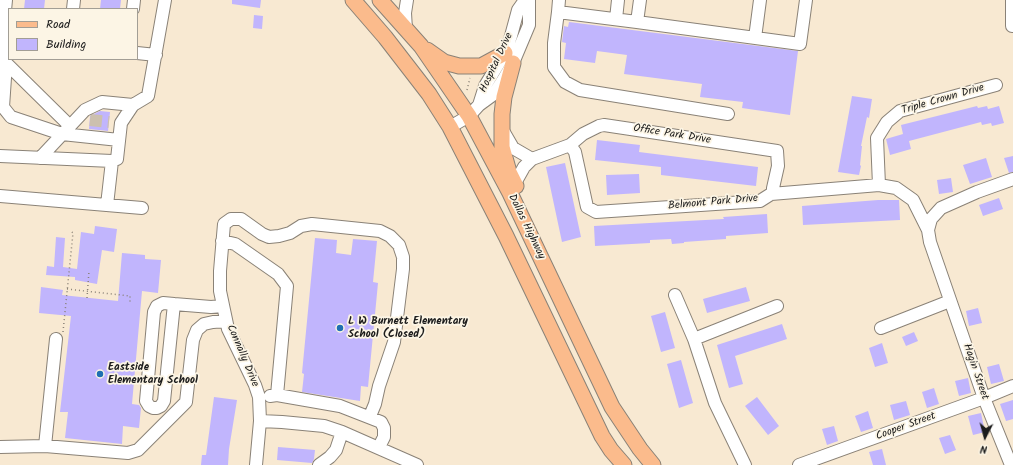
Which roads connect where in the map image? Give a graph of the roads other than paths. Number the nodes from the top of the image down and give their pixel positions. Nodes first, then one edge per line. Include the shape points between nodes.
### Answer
1 (6, 0) edge
2 (165, 0) edge
3 (352, 0) edge
4 (380, 0) edge
5 (407, 0) edge
6 (525, 0) edge
7 (529, 0) edge
8 (559, 0) edge
9 (618, 0) edge
10 (640, 0) edge
11 (760, 0) edge
12 (806, 0) edge
13 (1012, 0) edge
14 (558, 12) junction
15 (616, 19) junction
16 (637, 22) junction
17 (1012, 26) dead end
18 (406, 29) junction
19 (755, 38) junction
20 (4, 42) edge
21 (421, 46) junction
22 (138, 53) edge
23 (156, 55) junction
24 (509, 58) junction
25 (6, 63) junction
26 (996, 85) dead end
27 (133, 105) junction
28 (474, 110) junction
29 (728, 114) dead end
30 (90, 120) tunnel mouth
31 (69, 126) junction
32 (450, 127) junction
33 (502, 129) junction
34 (119, 140) junction
35 (570, 144) junction
36 (0, 156) edge
37 (40, 158) junction
38 (532, 159) junction
39 (112, 161) junction
40 (1013, 179) edge
41 (515, 183) junction
42 (879, 186) junction
43 (773, 194) junction
44 (0, 196) edge
45 (107, 205) junction
46 (142, 208) dead end
47 (928, 230) junction
48 (222, 241) junction
49 (675, 295) dead end
50 (950, 301) junction
51 (174, 304) junction
52 (223, 306) junction
53 (778, 306) dead end
54 (568, 316) junction
55 (226, 321) junction
56 (881, 328) dead end
57 (59, 336) road end
58 (694, 339) junction
59 (1013, 386) edge
60 (277, 395) junction
61 (259, 398) junction
62 (984, 398) junction
63 (370, 416) junction
64 (260, 421) junction
65 (342, 432) junction
66 (45, 446) junction
67 (0, 447) edge
68 (380, 447) junction
69 (256, 465) edge
70 (319, 465) edge
71 (417, 465) edge
72 (624, 465) edge
73 (653, 465) edge
74 (745, 465) edge
75 (799, 465) edge
76 (1010, 465) edge

1 - 20 street
2 - 23 street
3 - 32 main road, Dallas Highway via 385,37
4 - 18 main road, Dallas Highway
5 - 18 street
6 - 24 street, Hospital Drive via 518,10 511,36
7 - 24 street, Hospital Drive via 529,25
8 - 14 street
9 - 15 street
10 - 16 street
11 - 19 street
12 - 19 street via 800,44
13 - 17 street
14 - 15 street
14 - 29 street via 554,67 566,82 580,90
15 - 16 street
16 - 19 street
18 - 21 main road, Dallas Highway
20 - 25 street
21 - 24 main road via 444,62 459,66 481,66
21 - 28 main road, Dallas Highway
22 - 23 street
23 - 27 street via 148,96
24 - 28 street, Hospital Drive via 494,94
24 - 33 main road
25 - 31 street
25 - 31 street via 3,107 11,117
26 - 42 street, Triple Crown Drive via 900,111 887,122 877,138
27 - 31 street via 102,102 85,110
27 - 34 street via 115,122
28 - 32 street, Hospital Drive
28 - 54 main road, Dallas Highway
30 - 31 street
31 - 34 street
31 - 37 street
32 - 72 main road, Dallas Highway via 602,436
33 - 38 street via 513,148
33 - 41 main road via 502,147
34 - 39 street via 117,159
35 - 38 street, Office Park Drive
35 - 43 street, Belmont Park Drive via 575,152 587,207 596,212 760,201
35 - 43 street, Office Park Drive via 583,134 604,125 777,151 778,166
36 - 37 street
37 - 39 street
38 - 41 street
39 - 45 street
40 - 47 street via 941,208 931,219
41 - 54 main road via 556,265
42 - 43 street, Belmont Park Drive
42 - 47 street, Belmont Park Drive via 896,188 913,200
44 - 45 street
45 - 46 street
47 - 50 street, Hagin Street
48 - 52 street, Connally Drive via 220,291
48 - 60 street via 235,244 278,274 286,286
48 - 63 street, Connally Drive via 224,224 231,219 241,219 270,237 290,233 301,226 312,224 380,231 399,245 403,257 394,342
49 - 58 street
50 - 56 street
50 - 62 street, Hagin Street
51 - 51 street via 164,401 161,406 153,408 146,401 154,312 157,306 163,303
51 - 52 street
52 - 55 street, Connally Drive
53 - 58 street
54 - 73 main road, Dallas Highway via 612,407
55 - 61 street, Connally Drive
55 - 66 street via 204,324 197,330 193,340 186,402 138,450 128,453
57 - 66 street
58 - 74 street via 715,403
59 - 62 street, Cooper Street
60 - 61 street
60 - 63 street via 319,401
61 - 64 street, Connally Drive
62 - 75 street, Cooper Street
62 - 76 street, Hagin Street
63 - 68 street via 382,422 384,428
64 - 65 street via 324,426
64 - 69 street, Connally Drive
65 - 68 street
65 - 70 street via 336,450
66 - 67 street
68 - 71 street

